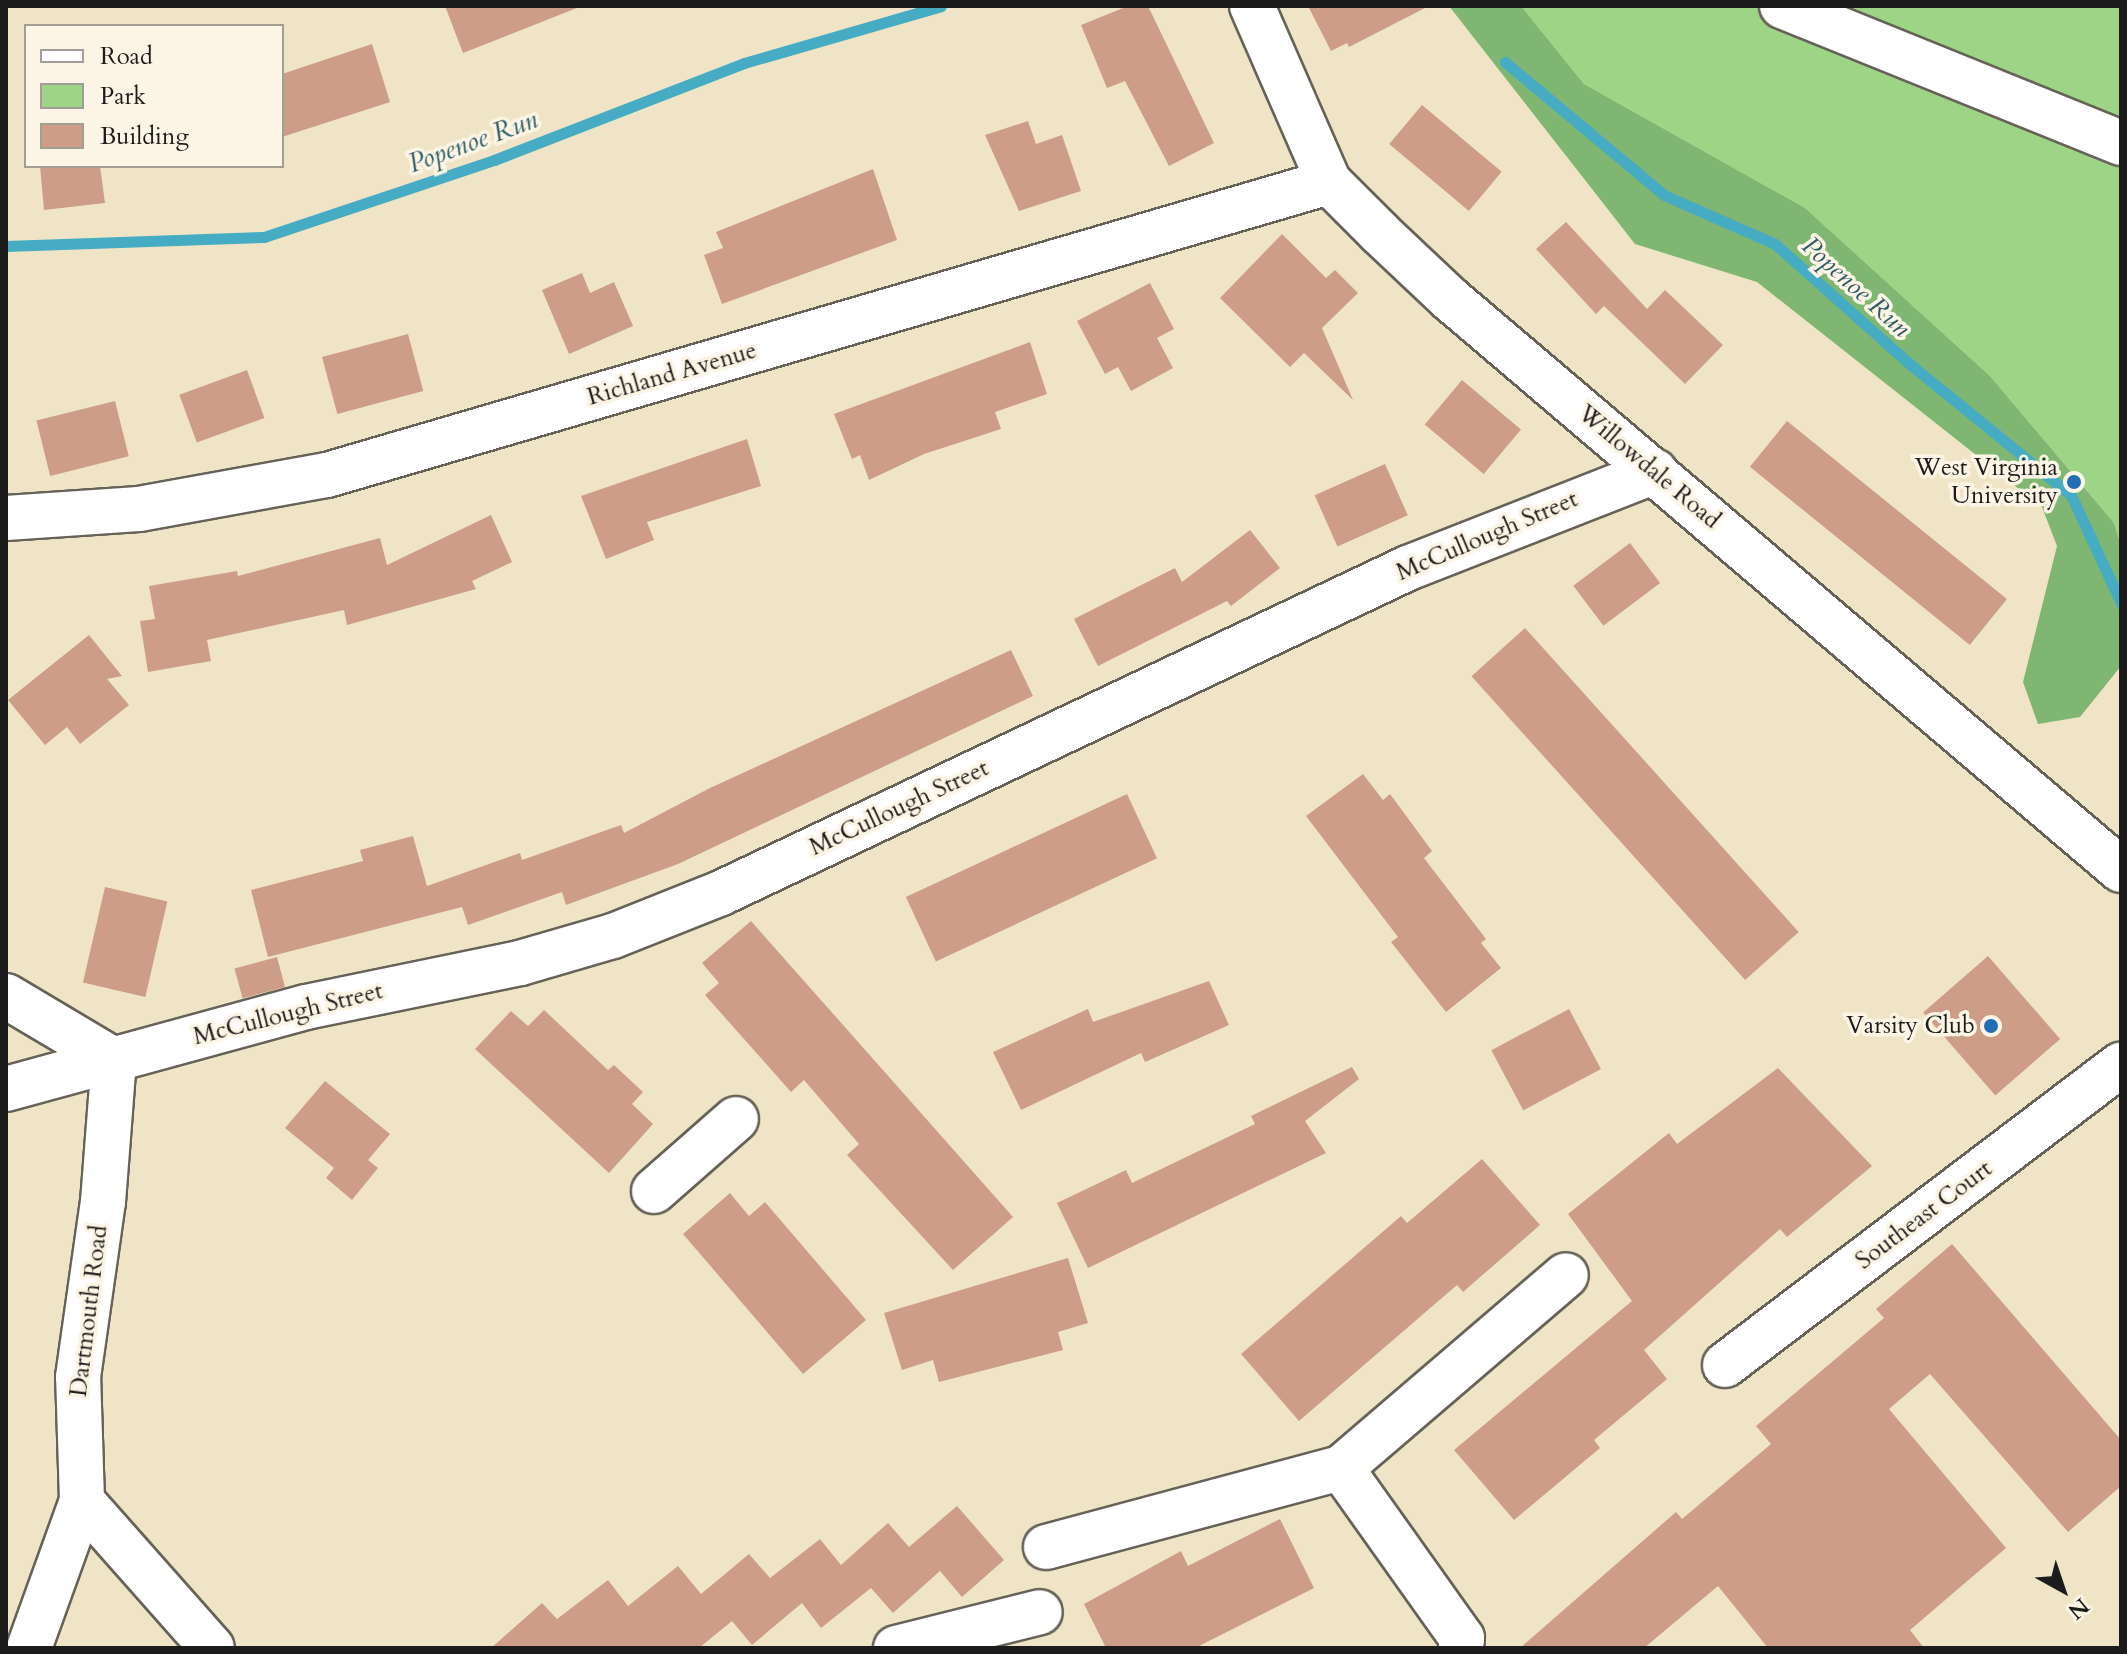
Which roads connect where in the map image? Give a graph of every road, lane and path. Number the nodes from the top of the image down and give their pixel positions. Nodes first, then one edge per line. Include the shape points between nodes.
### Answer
1 (1252, 6) edge
2 (1782, 6) edge
3 (2121, 143) edge
4 (1329, 182) junction
5 (1655, 471) junction
6 (6, 518) edge
7 (2121, 870) edge
8 (6, 996) edge
9 (114, 1060) junction
10 (2121, 1064) edge
11 (6, 1089) edge
12 (736, 1119) dead end
13 (654, 1191) dead end
14 (1566, 1275) dead end
15 (1725, 1365) dead end
16 (1341, 1468) junction
17 (82, 1501) junction
18 (1046, 1547) dead end
19 (1040, 1612) dead end
20 (29, 1648) edge
21 (212, 1648) edge
22 (896, 1648) edge
23 (1461, 1648) edge

1 - 4 street, Willowdale Road
2 - 3 street
4 - 5 street, Willowdale Road via 1450,299
4 - 6 street, Richland Avenue via 327,475 139,509
5 - 7 street, Willowdale Road
5 - 9 street, McCullough Street via 1408,568 721,893 613,936 520,963 306,1007
8 - 9 street
9 - 11 street, McCullough Street
9 - 17 street, Dartmouth Road via 103,1202 78,1377
10 - 15 street, Southeast Court
12 - 13 street
14 - 16 street
16 - 18 street
16 - 23 street via 1462,1638
17 - 20 street, Dartmouth Road
17 - 21 street
19 - 22 street

